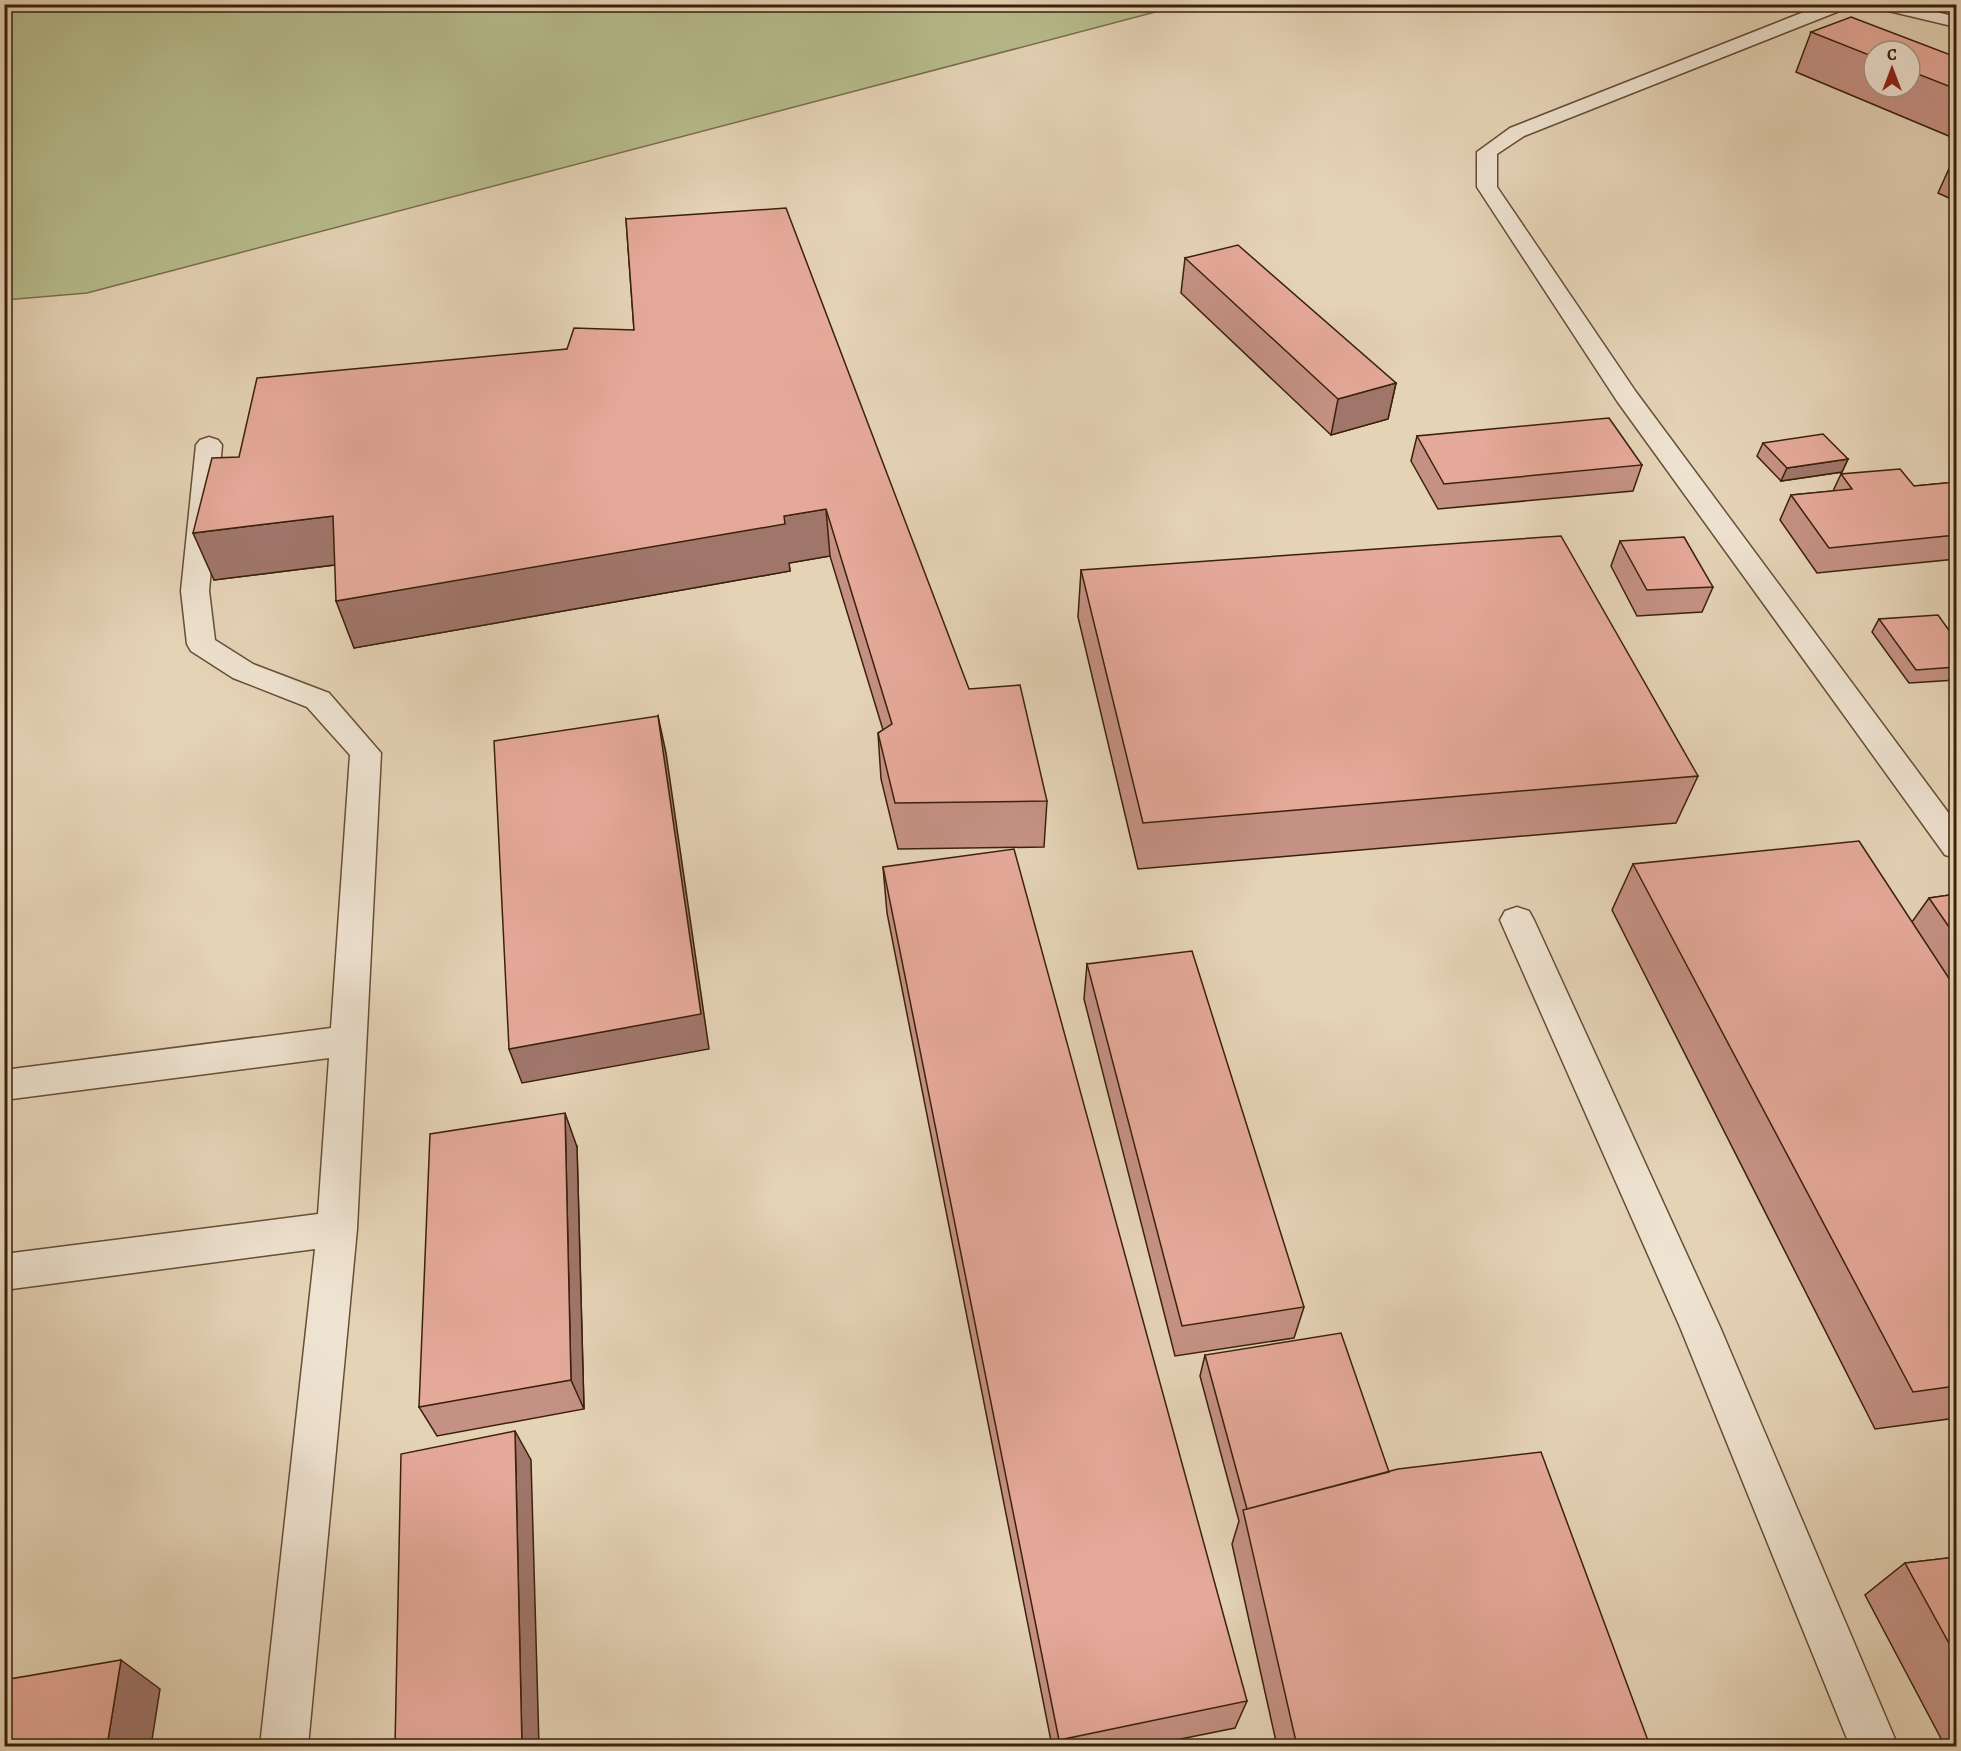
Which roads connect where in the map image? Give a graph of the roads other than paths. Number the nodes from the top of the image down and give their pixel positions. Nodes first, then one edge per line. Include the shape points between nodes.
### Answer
1 (1841, 4) edge
2 (1882, 4) edge
3 (1956, 22) edge
4 (209, 445) dead end
5 (1956, 846) edge
6 (1516, 920) dead end
7 (349, 1041) junction
8 (4, 1085) edge
9 (337, 1229) junction
10 (4, 1272) edge
11 (284, 1746) edge
12 (1874, 1746) edge

1 - 5 lane via 1517,132 1487,152 1487,187 1626,396
2 - 3 lane
4 - 7 lane via 195,591 201,644 243,671 318,700 366,753
6 - 12 lane via 1700,1327
7 - 8 lane
7 - 9 lane
9 - 10 lane
9 - 11 lane

